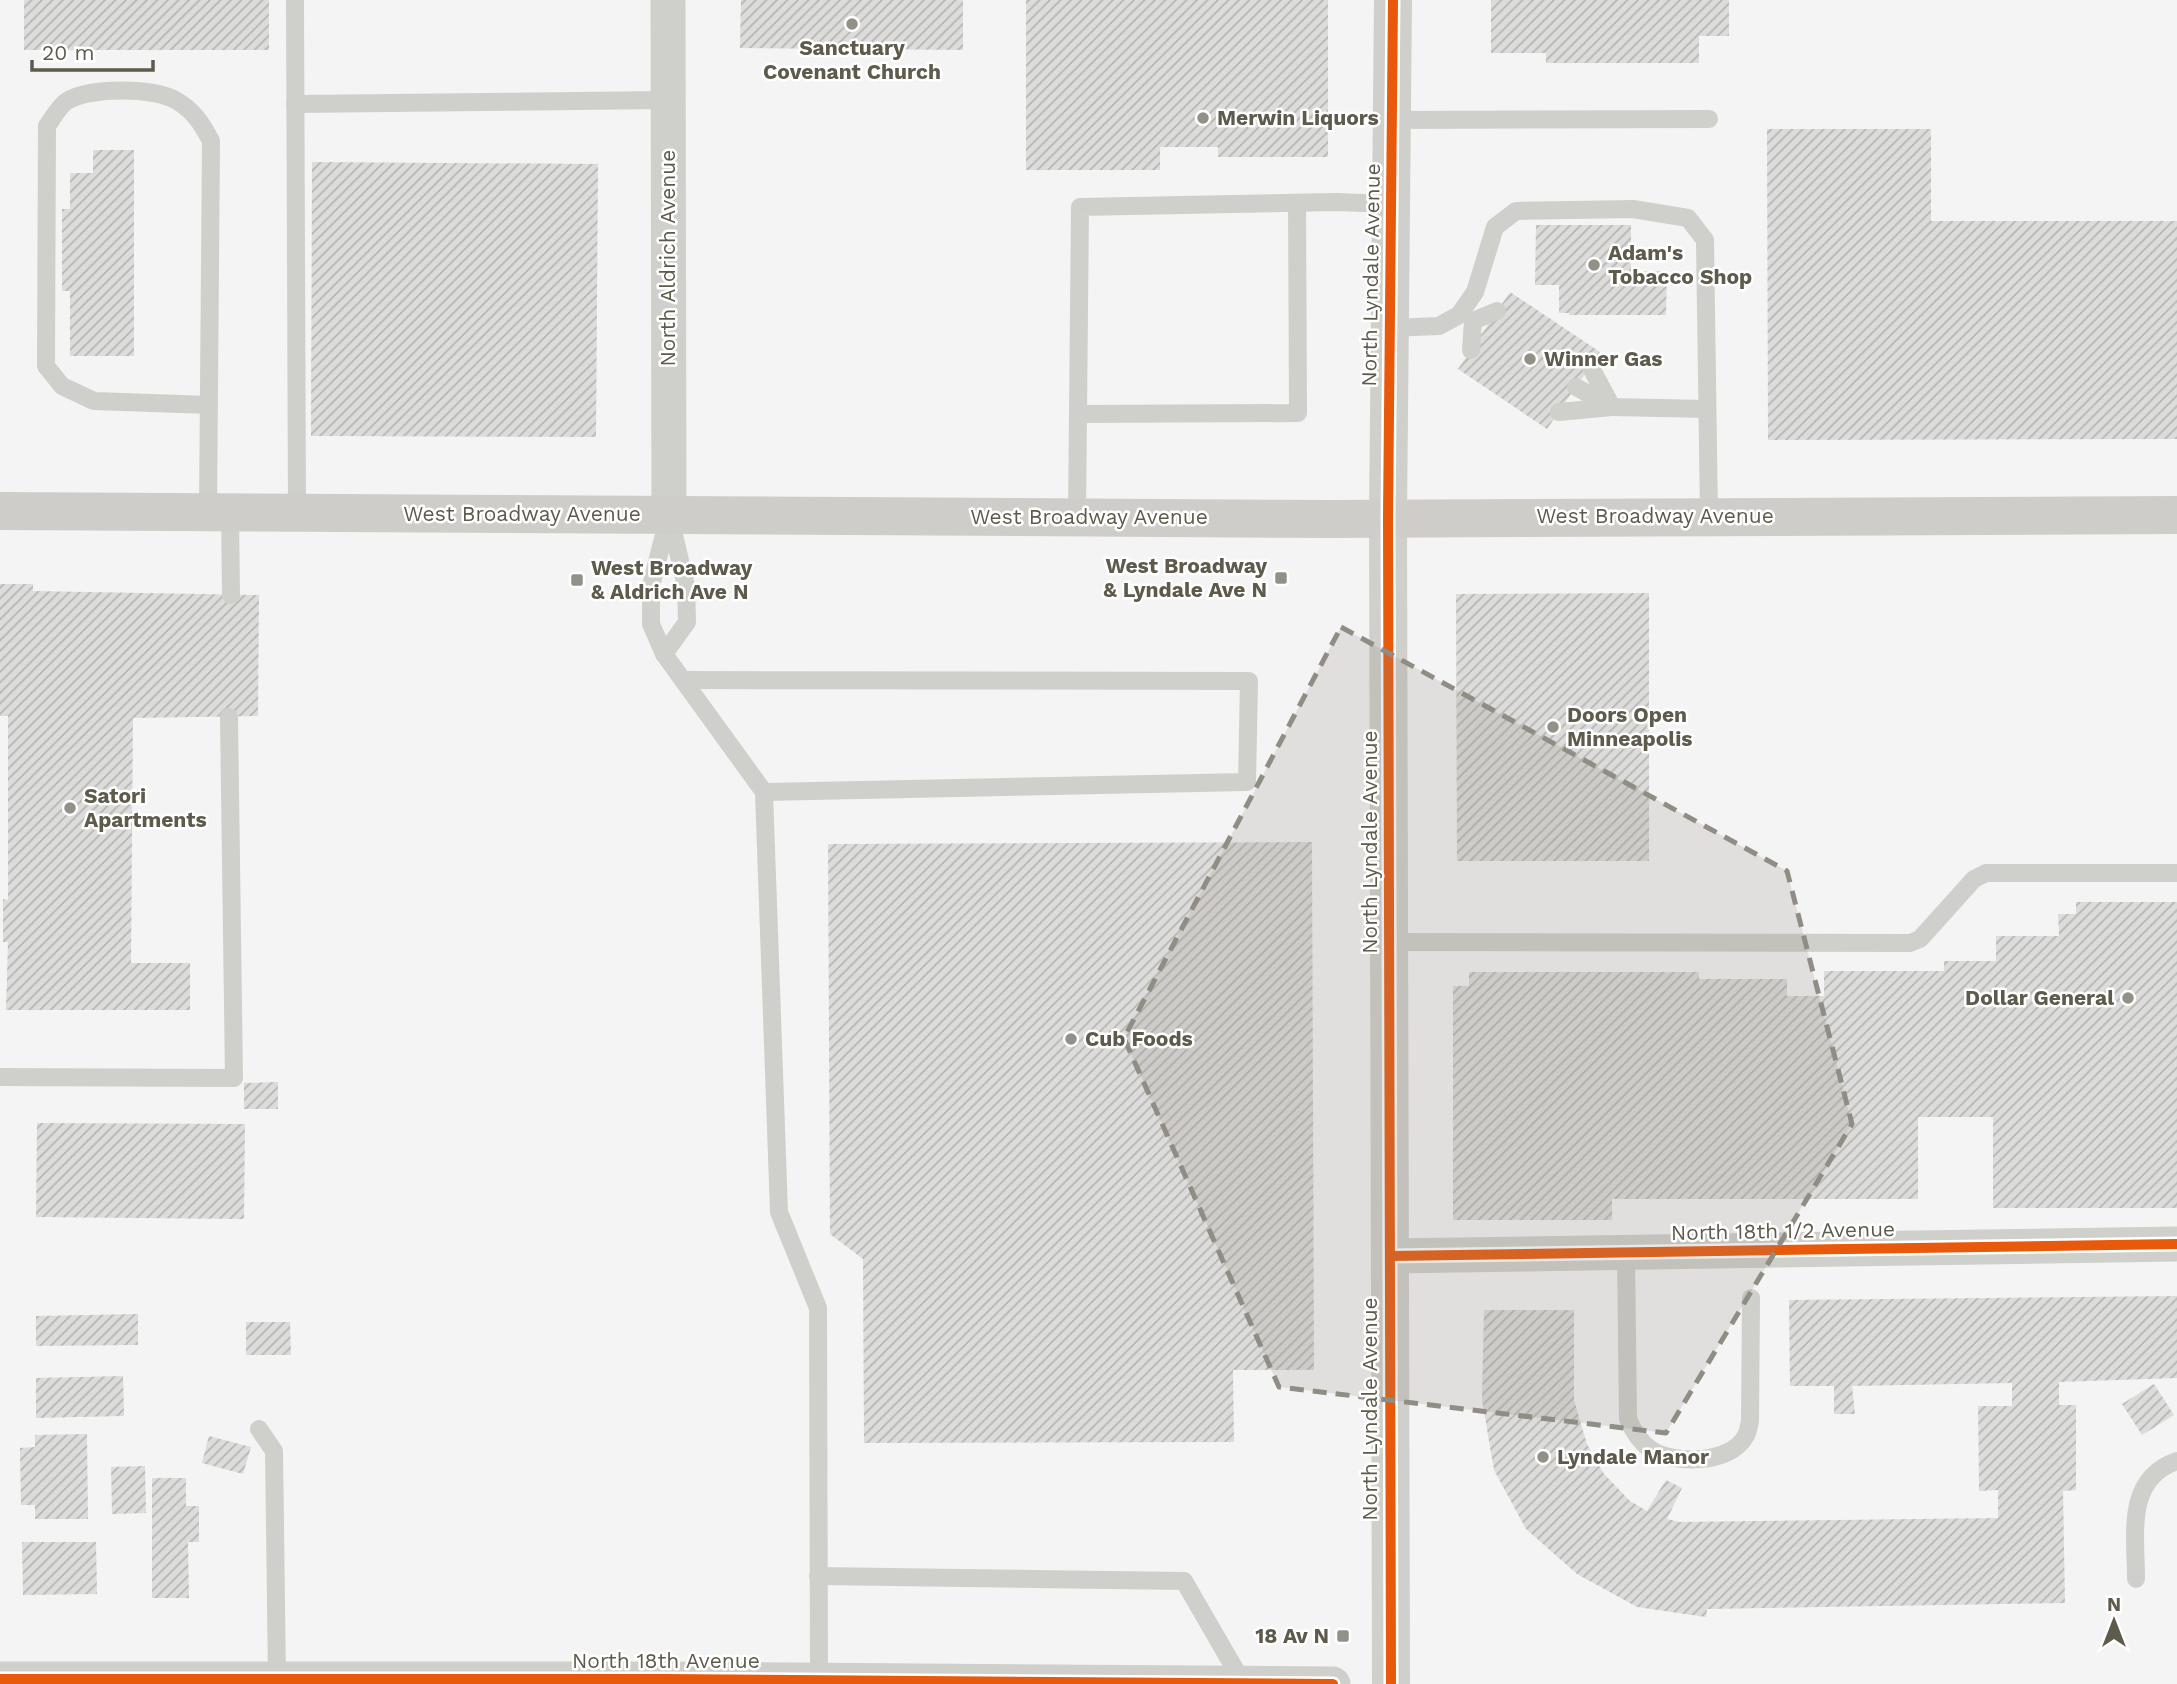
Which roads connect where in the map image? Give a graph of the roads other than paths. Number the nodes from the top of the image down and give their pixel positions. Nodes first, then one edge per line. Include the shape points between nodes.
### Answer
1 (295, 0) edge
2 (668, 0) edge
3 (1393, 0) edge
4 (668, 100) junction
5 (295, 104) junction
6 (1709, 119) dead end
7 (1392, 120) junction
8 (1297, 203) junction
9 (1391, 204) junction
10 (1497, 311) dead end
11 (1472, 322) junction
12 (1390, 327) junction
13 (1471, 350) dead end
14 (1590, 366) dead end
15 (1576, 387) dead end
16 (209, 405) junction
17 (1612, 407) junction
18 (1707, 409) junction
19 (1559, 412) dead end
20 (1078, 414) junction
21 (0, 511) edge
22 (219, 512) junction
23 (297, 513) junction
24 (669, 515) junction
25 (2177, 515) edge
26 (1709, 516) junction
27 (1077, 517) junction
28 (1388, 518) junction
29 (231, 595) dead end
30 (664, 654) junction
31 (684, 680) junction
32 (229, 717) dead end
33 (764, 792) junction
34 (2177, 873) edge
35 (1390, 942) junction
36 (0, 1077) edge
37 (2177, 1244) edge
38 (1626, 1252) junction
39 (1390, 1256) junction
40 (1751, 1298) dead end
41 (259, 1429) dead end
42 (2177, 1461) edge
43 (818, 1576) junction
44 (2136, 1579) dead end
45 (0, 1679) edge
46 (277, 1679) junction
47 (819, 1681) junction
48 (130, 1682) edge
49 (663, 1682) edge
50 (932, 1683) edge
51 (1243, 1683) edge
52 (1333, 1684) edge
53 (1391, 1684) edge

1 - 5 lane
2 - 4 street, North Aldrich Avenue
3 - 7 street, North Lyndale Avenue
4 - 5 lane
4 - 24 street, North Aldrich Avenue
5 - 23 lane
6 - 7 lane
7 - 9 street, North Lyndale Avenue
8 - 9 lane
8 - 20 lane via 1080,206
8 - 20 lane via 1297,413
9 - 12 street, North Lyndale Avenue
10 - 11 lane
11 - 12 lane
11 - 13 lane
11 - 18 lane via 1475,292 1495,227 1516,211 1633,209 1688,218 1705,240
12 - 28 street, North Lyndale Avenue
14 - 17 lane
15 - 17 lane
16 - 16 lane via 211,141 198,116 175,99 138,91 85,93 65,102 47,126 46,366 62,386 94,401
16 - 22 lane
17 - 18 lane
17 - 19 lane
18 - 26 lane
20 - 27 lane
21 - 22 main road, West Broadway Avenue
22 - 23 main road, West Broadway Avenue
22 - 29 lane
23 - 24 main road, West Broadway Avenue
24 - 27 main road, West Broadway Avenue
24 - 30 lane via 651,586 651,624
24 - 30 lane via 686,586 687,622
25 - 26 main road, West Broadway Avenue
26 - 28 main road, West Broadway Avenue
27 - 28 main road, West Broadway Avenue
28 - 35 street, North Lyndale Avenue
30 - 31 lane
31 - 33 lane
31 - 33 lane via 1249,681 1247,782
32 - 36 lane via 234,1078
33 - 43 lane via 779,1212 818,1308
34 - 35 lane via 1986,873 1974,879 1920,939 1910,943
35 - 39 street, North Lyndale Avenue
37 - 38 street, North 18th 1/2 Avenue
38 - 39 street, North 18th 1/2 Avenue
38 - 40 lane via 1628,1419 1635,1435 1650,1449 1670,1458 1710,1459 1731,1451 1745,1438 1750,1421
39 - 53 street, North Lyndale Avenue
41 - 46 lane via 274,1451
42 - 44 lane via 2152,1474 2139,1494
43 - 47 lane
43 - 51 lane via 1184,1581
45 - 48 street, North 18th Avenue
46 - 48 street, North 18th Avenue
46 - 49 street, North 18th Avenue
47 - 49 street, North 18th Avenue
47 - 50 street, North 18th Avenue
50 - 51 street, North 18th Avenue
51 - 52 street, North 18th Avenue

